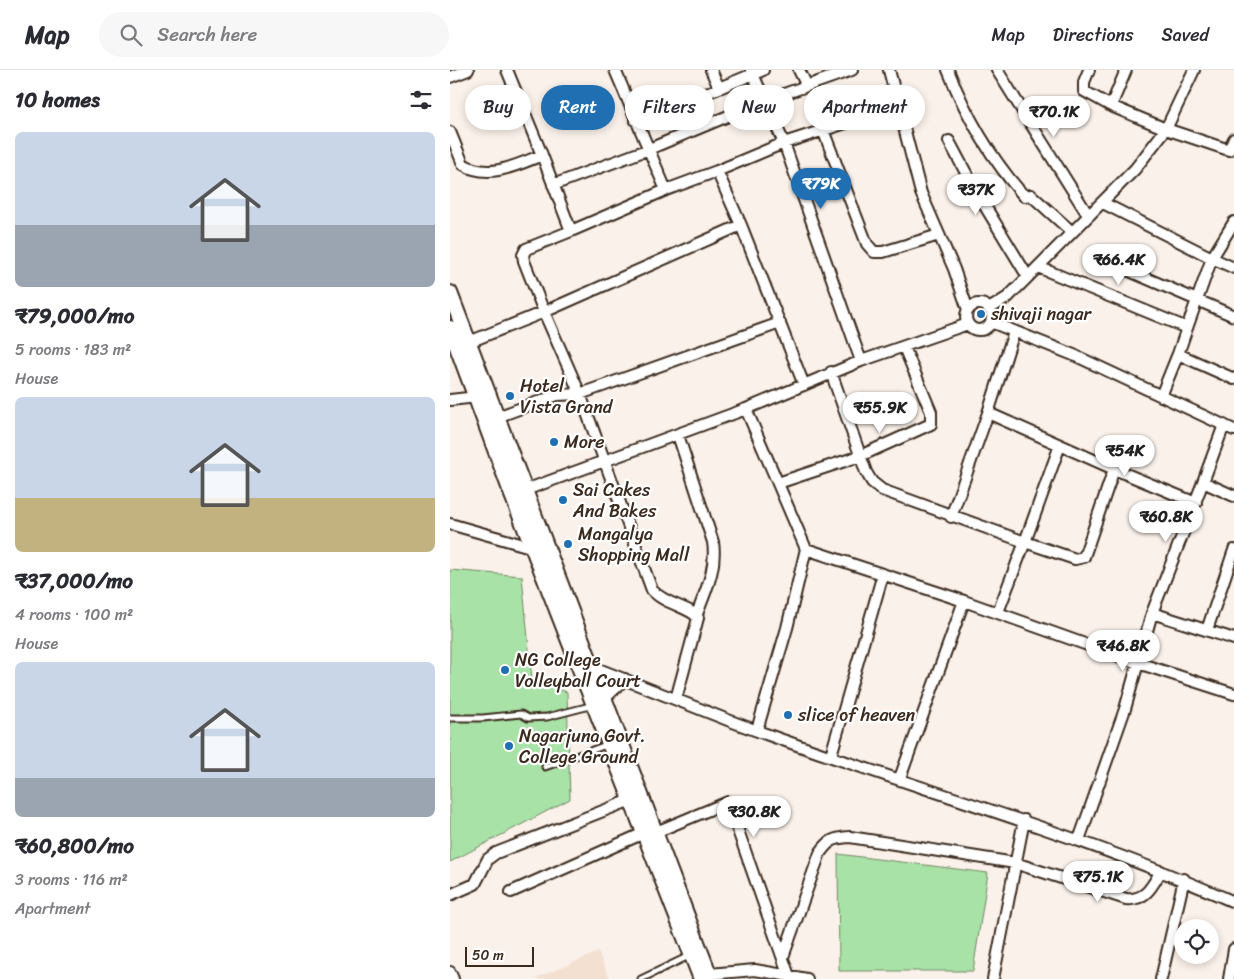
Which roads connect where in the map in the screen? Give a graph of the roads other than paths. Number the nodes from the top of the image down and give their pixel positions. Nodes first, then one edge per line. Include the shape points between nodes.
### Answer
1 (468, 70) edge
2 (508, 70) edge
3 (615, 70) edge
4 (711, 70) edge
5 (764, 70) edge
6 (799, 70) edge
7 (852, 70) edge
8 (889, 70) edge
9 (948, 70) edge
10 (997, 70) edge
11 (1089, 70) edge
12 (1126, 70) edge
13 (1194, 70) edge
14 (752, 72) edge
15 (450, 77) edge
16 (757, 85) edge
17 (806, 85) edge
18 (810, 85) edge
19 (893, 85) edge
20 (718, 88) junction
21 (714, 90) edge
22 (625, 94) edge
23 (1112, 106) junction
24 (724, 117) edge
25 (1166, 129) junction
26 (640, 130) edge
27 (778, 130) edge
28 (823, 130) joint
29 (904, 130) edge
30 (450, 132) edge
31 (1234, 139) edge
32 (949, 141) dead end
33 (784, 143) junction
34 (649, 148) junction
35 (1232, 150) edge
36 (542, 154) junction
37 (717, 171) junction
38 (553, 184) junction
39 (666, 190) junction
40 (1103, 203) junction
41 (1088, 215) junction
42 (1234, 222) edge
43 (741, 225) junction
44 (571, 231) junction
45 (1072, 232) junction
46 (939, 235) junction
47 (1212, 258) junction
48 (1038, 267) junction
49 (1234, 268) edge
50 (1127, 270) dead end
51 (1028, 277) junction
52 (450, 293) edge
53 (1198, 300) junction
54 (989, 309) junction
55 (968, 310) junction
56 (544, 312) junction
57 (1234, 316) edge
58 (780, 322) junction
59 (991, 322) junction
60 (968, 324) junction
61 (450, 328) edge
62 (1187, 328) junction
63 (1014, 332) junction
64 (469, 342) junction
65 (904, 347) junction
66 (1178, 354) junction
67 (861, 361) junction
68 (832, 372) junction
69 (1234, 379) edge
70 (804, 385) junction
71 (580, 394) junction
72 (1161, 396) junction
73 (477, 397) junction
74 (450, 400) edge
75 (746, 409) junction
76 (988, 413) junction
77 (497, 417) junction
78 (1224, 425) junction
79 (1234, 430) edge
80 (678, 435) junction
81 (1060, 445) junction
82 (860, 456) junction
83 (606, 462) junction
84 (1114, 469) junction
85 (1203, 482) junction
86 (778, 483) junction
87 (526, 490) junction
88 (512, 495) junction
89 (1234, 496) edge
90 (1196, 503) junction
91 (951, 517) junction
92 (450, 524) edge
93 (1025, 542) junction
94 (534, 548) junction
95 (806, 549) junction
96 (1234, 550) edge
97 (883, 574) junction
98 (964, 601) junction
99 (998, 612) junction
100 (1152, 613) junction
101 (696, 614) junction
102 (1207, 630) junction
103 (1234, 640) edge
104 (1138, 663) junction
105 (593, 667) junction
106 (625, 679) junction
107 (1234, 694) edge
108 (676, 699) junction
109 (599, 701) junction
110 (450, 718) edge
111 (757, 730) junction
112 (609, 744) junction
113 (831, 755) junction
114 (545, 768) dead end
115 (900, 778) junction
116 (631, 800) junction
117 (1024, 820) junction
118 (650, 833) junction
119 (1079, 840) junction
120 (1015, 863) junction
121 (1161, 871) junction
122 (1184, 879) junction
123 (511, 892) dead end
124 (450, 895) edge
125 (1234, 902) edge
126 (1234, 948) edge
127 (691, 955) junction
128 (782, 957) junction
129 (450, 972) edge
130 (789, 976) junction
131 (707, 977) edge
132 (453, 979) edge
133 (641, 979) edge
134 (807, 979) edge
135 (993, 979) edge
136 (1161, 979) edge
137 (1229, 979) edge

1 - 15 street
2 - 36 street
3 - 22 street
4 - 20 street
5 - 14 street
6 - 17 street
7 - 18 street
8 - 19 street
9 - 45 street via 961,102 1008,179 1024,196 1031,195
10 - 41 street
11 - 23 street via 1084,91
12 - 23 street
13 - 25 street
14 - 16 street
14 - 20 street
20 - 21 street
23 - 25 street
24 - 34 street
25 - 35 street
25 - 40 street
26 - 34 street
27 - 33 street
28 - 33 street
28 - 46 street via 874,252
29 - 46 street via 921,193
30 - 36 street via 462,164 480,171 510,168
31 - 35 street
32 - 51 street
33 - 37 street
33 - 67 street
34 - 38 street
34 - 39 street
36 - 38 street
37 - 39 street
37 - 43 street
38 - 44 street
39 - 44 street
40 - 41 street
40 - 47 street
41 - 45 street
42 - 47 street
43 - 56 street
43 - 58 street
44 - 56 street via 524,252 524,261
45 - 48 street
46 - 55 street
47 - 49 street
47 - 53 street
48 - 51 street
48 - 62 street
50 - 53 street
51 - 54 street via 1008,297
52 - 64 main road
53 - 57 street
53 - 62 street
54 - 55 street via 981,304
54 - 59 street
55 - 60 street
56 - 64 street
56 - 71 street
58 - 70 street
58 - 71 street
59 - 60 street via 980,330
59 - 63 street
60 - 65 street
61 - 73 main road
62 - 66 street
63 - 72 street via 1076,356
63 - 76 street
64 - 77 main road
65 - 67 street
65 - 82 street via 931,412 930,424
66 - 69 street
66 - 72 street
67 - 68 street
68 - 70 street
68 - 82 street
70 - 75 street
71 - 77 street via 557,395
71 - 83 street
72 - 78 street
73 - 74 street
73 - 88 main road
75 - 80 street
75 - 86 street
76 - 81 street
76 - 91 street
77 - 87 main road
78 - 79 street
78 - 85 street
80 - 83 street
80 - 101 street via 715,552 713,572
81 - 84 street
81 - 93 street
82 - 86 street
82 - 91 street via 872,482 882,490
83 - 87 street
83 - 101 street via 652,590 664,601
84 - 90 street
84 - 93 street via 1084,557 1075,559
85 - 89 street
85 - 90 street
86 - 95 street
87 - 88 street
87 - 105 main road
88 - 94 main road
90 - 100 street
91 - 93 street
92 - 94 street
93 - 99 street
94 - 109 main road
95 - 97 street
95 - 111 street
96 - 102 street
97 - 98 street
97 - 113 street
98 - 99 street
98 - 115 street
99 - 104 street
100 - 102 street
100 - 104 street
101 - 108 street via 698,622
102 - 103 street
104 - 107 street
104 - 119 street
105 - 106 street
105 - 109 main road
106 - 108 street
106 - 109 street
108 - 111 street
109 - 110 lane via 547,717 528,718 522,714
109 - 112 main road
109 - 118 main road
111 - 113 street
112 - 114 lane
112 - 116 main road
113 - 115 street
115 - 117 street
116 - 118 main road
116 - 124 street via 496,853 488,859 475,884
117 - 119 street
117 - 120 street
118 - 123 street
118 - 127 main road
118 - 128 street via 728,802
118 - 131 main road
119 - 121 street
120 - 121 street via 1134,900 1150,891
120 - 128 street via 850,837 835,838 827,842 820,853
120 - 135 street
121 - 122 street
122 - 125 street
122 - 136 street
126 - 137 street
127 - 131 main road
127 - 133 lane
128 - 130 street
129 - 132 street
130 - 131 street via 755,970
130 - 134 street

